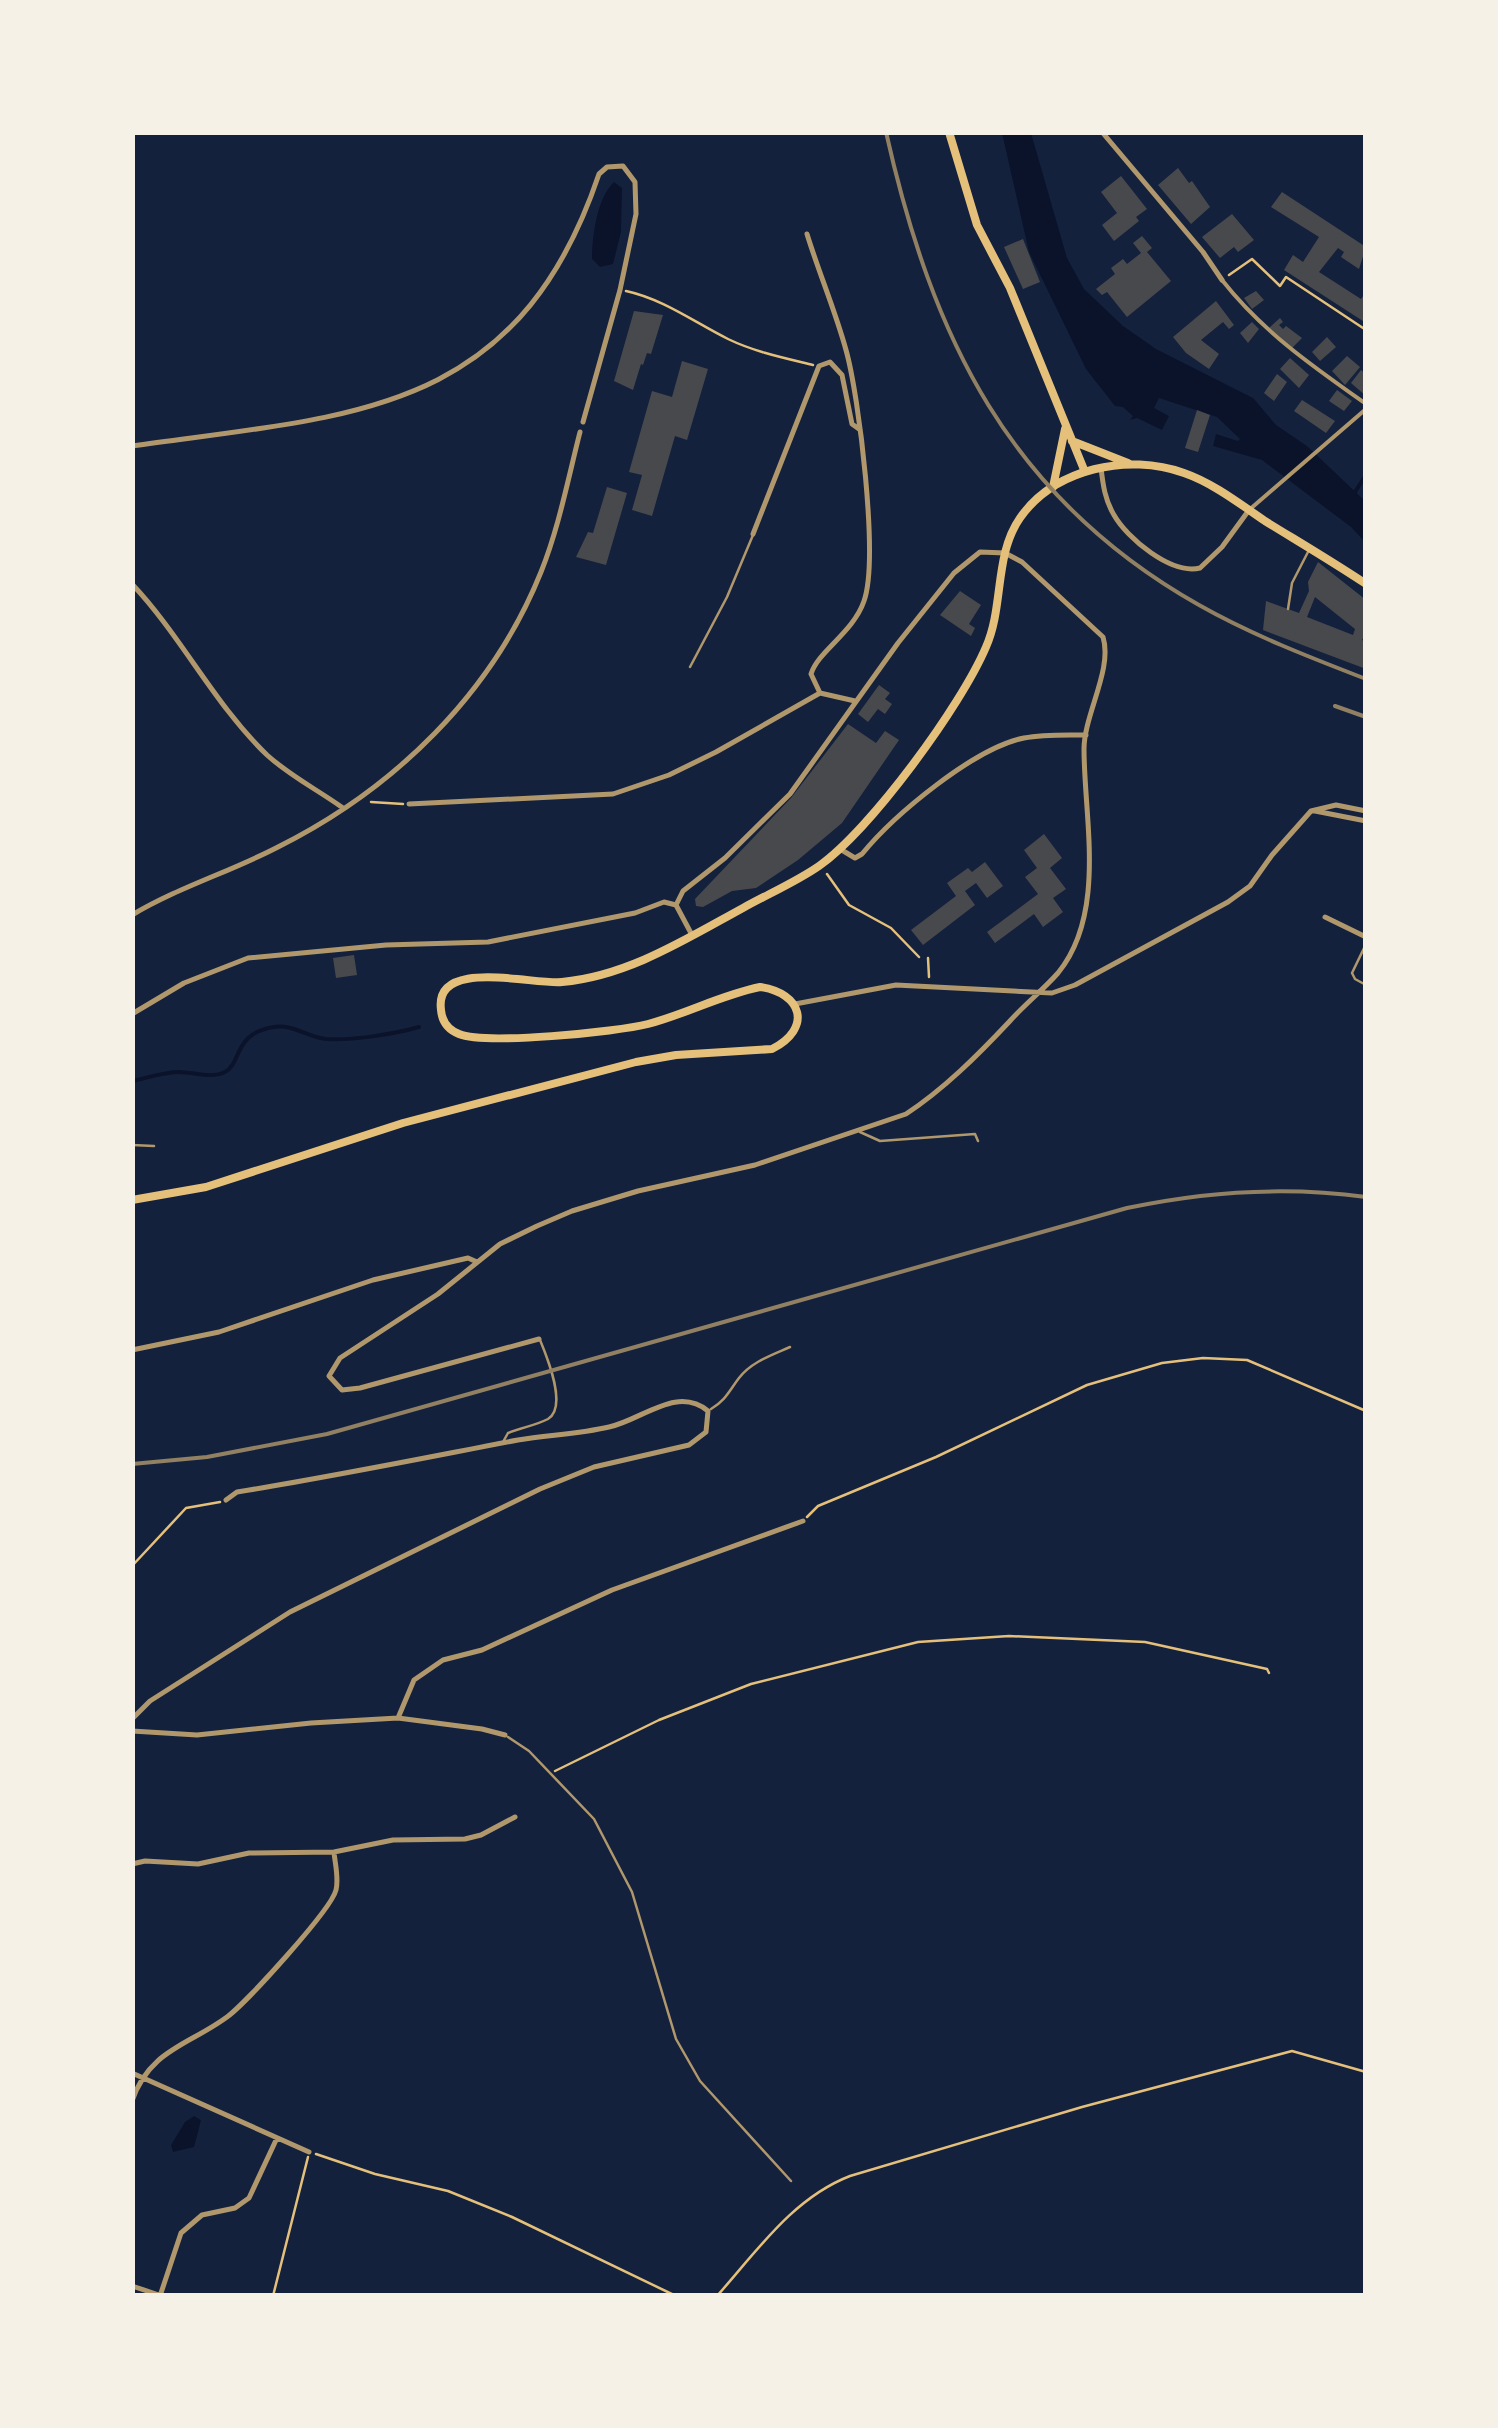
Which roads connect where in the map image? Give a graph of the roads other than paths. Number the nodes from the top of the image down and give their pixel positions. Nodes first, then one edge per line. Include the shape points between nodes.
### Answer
1 (948, 132) edge
2 (1102, 132) edge
3 (807, 234) dead end
4 (1222, 280) joint
5 (1366, 406) edge
6 (582, 422) dead end
7 (1066, 425) junction
8 (859, 429) junction
9 (580, 432) dead end
10 (1072, 441) junction
11 (132, 446) edge
12 (1128, 464) junction
13 (1101, 468) junction
14 (1085, 472) junction
15 (1053, 486) junction
16 (1249, 510) junction
17 (753, 534) joint
18 (1310, 549) junction
19 (1006, 553) junction
20 (132, 584) edge
21 (1366, 584) edge
22 (1288, 608) dead end
23 (690, 668) dead end
24 (820, 692) junction
25 (855, 702) junction
26 (1086, 735) junction
27 (409, 804) road end
28 (344, 808) junction
29 (1311, 810) junction
30 (1366, 811) edge
31 (1366, 821) edge
32 (840, 848) junction
33 (676, 905) junction
34 (132, 915) edge
35 (1326, 917) dead end
36 (692, 935) junction
37 (1366, 941) edge
38 (1366, 985) edge
39 (1037, 992) junction
40 (794, 1004) junction
41 (132, 1014) edge
42 (859, 1131) junction
43 (978, 1141) dead end
44 (132, 1145) edge
45 (154, 1146) dead end
46 (132, 1200) edge
47 (477, 1262) junction
48 (540, 1339) joint
49 (790, 1347) dead end
50 (132, 1350) edge
51 (708, 1411) junction
52 (502, 1443) junction
53 (226, 1500) road end
54 (803, 1522) road end
55 (398, 1718) junction
56 (132, 1719) edge
57 (132, 1731) edge
58 (505, 1735) joint
59 (515, 1817) dead end
60 (334, 1852) junction
61 (132, 1864) edge
62 (132, 2073) edge
63 (143, 2077) junction
64 (132, 2101) edge
65 (277, 2138) junction
66 (309, 2152) road end
67 (791, 2181) dead end
68 (132, 2286) edge
69 (160, 2295) edge

1 - 7 main road via 977,224
2 - 4 street
3 - 8 street via 848,355
4 - 5 street via 1250,315
5 - 16 street
6 - 11 street via 620,290 637,198 631,172 618,165 599,174 573,240 536,298 485,350 444,378 400,398 324,418
7 - 10 main road
7 - 15 main road
8 - 17 street via 838,368 830,362 820,366
8 - 24 street via 870,578 854,623 814,665
9 - 28 street via 542,570 486,675 434,737
10 - 12 main road
10 - 14 main road
12 - 13 main road
12 - 16 main road via 1186,473
13 - 14 main road
13 - 16 street via 1104,494 1120,524 1180,567 1200,568
14 - 15 main road
15 - 19 main road via 1020,518
16 - 18 main road
17 - 23 lane
18 - 21 main road
18 - 22 lane
19 - 25 street via 980,552 954,573
19 - 26 street via 1103,636
19 - 32 main road via 979,661 913,762
20 - 28 street via 250,736 295,778
24 - 25 street
24 - 27 street via 716,752 613,794
25 - 33 street via 790,794 682,892
26 - 32 street via 1023,738 1000,746 903,812 862,854 855,858
26 - 39 street via 1091,837 1083,912 1070,954
28 - 34 street via 276,848
29 - 30 street via 1336,804
29 - 31 street
29 - 39 street via 1250,886 1228,902 1075,985
32 - 36 main road
33 - 36 street
33 - 41 street via 664,902 488,942 248,958 184,983
35 - 37 street
36 - 40 main road via 583,980 452,983 441,998 442,1019 461,1035 511,1037 620,1030 760,987 776,989
37 - 38 lane via 1352,973
39 - 40 street via 929,985
39 - 42 street via 926,1101
40 - 46 main road via 796,1027 772,1048 636,1062 403,1123 206,1187
42 - 43 lane via 880,1141 975,1134
42 - 47 street via 572,1210
44 - 45 lane
47 - 48 street via 340,1358 329,1376 333,1384 360,1388
47 - 50 street via 468,1258 406,1271 219,1332
48 - 52 lane via 556,1387 556,1410 508,1433
49 - 51 lane via 750,1367
51 - 52 street via 686,1400 613,1427
51 - 56 street via 706,1432 689,1446 594,1467 540,1489 290,1612
52 - 53 street via 238,1492
54 - 55 street via 443,1660 414,1680
55 - 57 street via 197,1735
55 - 58 street
58 - 67 lane via 594,1819 632,1892 676,2040 700,2081
59 - 60 street via 465,1839 393,1840
60 - 61 street
60 - 63 street via 338,1880 330,1904 232,2014 168,2051
62 - 63 street
63 - 64 street
63 - 65 street
65 - 66 street
65 - 69 street via 248,2198 202,2215 181,2232
68 - 69 street

